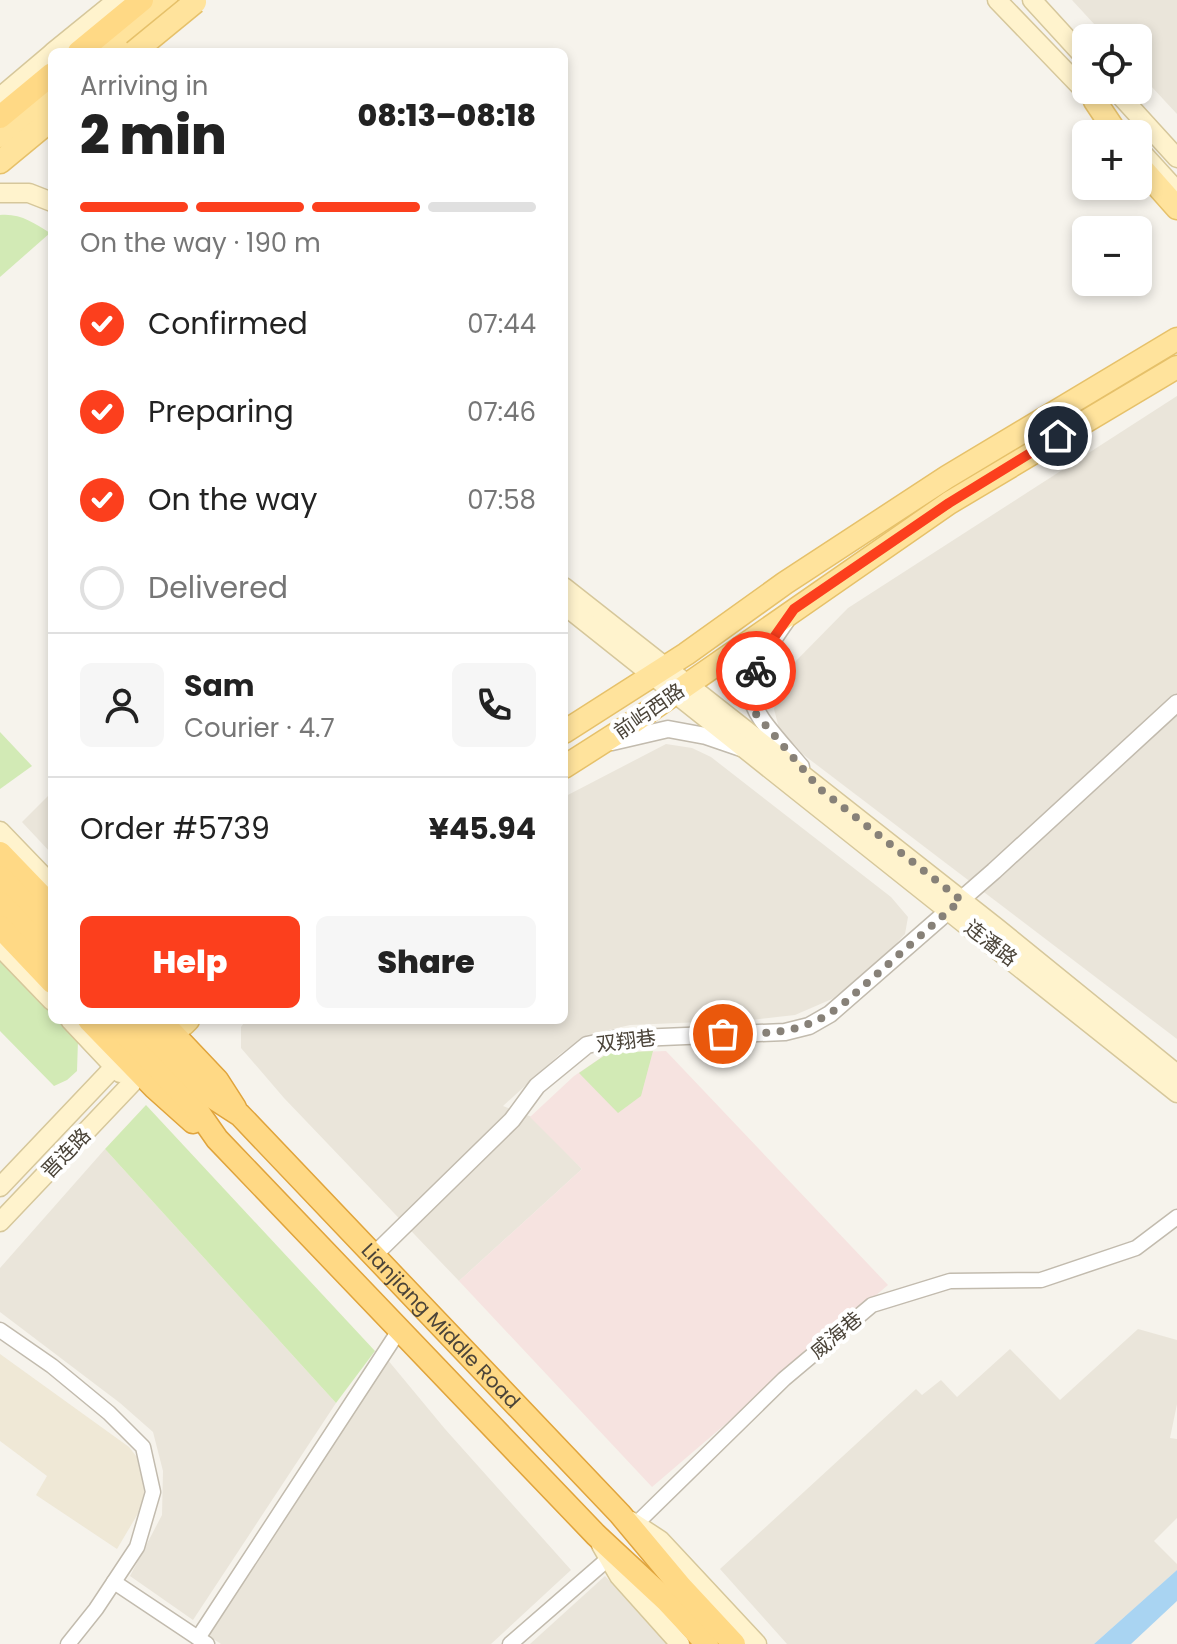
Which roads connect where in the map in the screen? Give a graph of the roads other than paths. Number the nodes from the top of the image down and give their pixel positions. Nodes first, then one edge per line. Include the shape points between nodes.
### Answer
1 (117, 0) edge
2 (142, 0) edge
3 (166, 0) edge
4 (997, 0) edge
5 (1032, 0) edge
6 (199, 1) edge
7 (1072, 44) edge
8 (63, 48) edge
9 (84, 48) edge
10 (108, 48) edge
11 (139, 48) edge
12 (154, 48) edge
13 (48, 60) edge
14 (48, 61) edge
15 (48, 62) edge
16 (0, 75) edge
17 (1072, 77) edge
18 (48, 96) edge
19 (0, 97) edge
20 (1098, 104) edge
21 (1128, 104) edge
22 (0, 117) edge
23 (1112, 120) edge
24 (48, 122) edge
25 (48, 135) edge
26 (0, 136) edge
27 (1177, 158) edge
28 (0, 162) edge
29 (1152, 163) edge
30 (0, 174) edge
31 (1152, 180) edge
32 (1177, 191) edge
33 (0, 193) edge
34 (48, 200) edge
35 (1177, 208) edge
36 (1175, 339) edge
37 (1177, 370) edge
38 (568, 591) edge
39 (568, 608) edge
40 (794, 609) junction
41 (659, 672) junction
42 (680, 689) junction
43 (1177, 703) edge
44 (568, 729) edge
45 (599, 745) junction
46 (744, 749) junction
47 (568, 764) edge
48 (820, 789) junction
49 (0, 831) edge
50 (0, 853) edge
51 (0, 877) edge
52 (48, 881) edge
53 (0, 903) edge
54 (48, 903) edge
55 (955, 905) junction
56 (0, 927) edge
57 (48, 927) edge
58 (0, 947) edge
59 (48, 953) edge
60 (48, 978) edge
61 (48, 997) edge
62 (74, 1024) edge
63 (92, 1024) edge
64 (186, 1024) edge
65 (144, 1028) edge
66 (114, 1067) junction
67 (1177, 1074) edge
68 (136, 1078) junction
69 (217, 1080) junction
70 (1177, 1093) edge
71 (240, 1115) junction
72 (217, 1139) junction
73 (0, 1187) edge
74 (1177, 1217) edge
75 (0, 1222) edge
76 (374, 1255) junction
77 (400, 1329) junction
78 (0, 1330) edge
79 (628, 1519) junction
80 (596, 1535) junction
81 (609, 1558) junction
82 (114, 1582) junction
83 (674, 1594) junction
84 (203, 1641) edge
85 (68, 1644) edge
86 (510, 1644) edge
87 (680, 1644) edge
88 (707, 1644) edge
89 (734, 1644) edge
90 (757, 1644) edge

1 - 8 main road
2 - 9 highway
3 - 10 main road
4 - 17 main road
5 - 7 main road
6 - 11 main road, bridge
6 - 12 main road via 190,19
13 - 16 main road via 18,74
14 - 19 main road
15 - 22 highway
18 - 26 main road
20 - 23 main road
21 - 27 main road
24 - 28 main road
25 - 30 main road
29 - 32 main road
31 - 35 main road
33 - 34 main road via 29,193
36 - 41 main road, 前屿西路 via 933,486
37 - 40 main road, 前屿西路 via 949,503
38 - 41 main road
39 - 41 main road
40 - 42 main road, 前屿西路
40 - 48 street via 758,660 749,694 756,714
41 - 42 main road, 连潘路
41 - 44 main road, 前屿西路
42 - 45 main road, 前屿西路
42 - 46 main road, 连潘路
42 - 48 main road, 连潘路
43 - 55 street, 双翔巷
45 - 46 street via 668,729
45 - 47 main road, 前屿西路
46 - 55 main road, 连潘路
48 - 55 main road, 连潘路
49 - 52 main road
50 - 54 highway
51 - 57 highway
53 - 59 highway
55 - 67 main road, 连潘路
55 - 70 main road, 连潘路
55 - 76 street, 双翔巷 via 843,1004 803,1028 587,1045 537,1086 512,1120
56 - 60 highway
58 - 61 main road
62 - 66 main road
63 - 68 highway
64 - 69 main road
65 - 69 highway
65 - 71 highway, Lianjiang Middle Road via 209,1095
65 - 72 highway, Lianjiang Middle Road
66 - 68 main road
66 - 73 main road, 晋连路
68 - 72 highway
68 - 75 main road, 晋连路
69 - 71 highway
71 - 76 highway, Lianjiang Middle Road
72 - 77 highway, Lianjiang Middle Road
74 - 79 street, 威海巷 via 1136,1248 1041,1280 950,1281 872,1305
76 - 79 highway, Lianjiang Middle Road
77 - 80 highway, Lianjiang Middle Road
77 - 84 street
78 - 82 street via 52,1366 143,1447 153,1492 137,1547
79 - 83 highway, Lianjiang Middle Road
79 - 90 main road via 660,1540
80 - 81 main road
80 - 83 highway, Lianjiang Middle Road
81 - 86 street
81 - 87 main road
82 - 84 street
82 - 85 street
83 - 88 highway, Lianjiang Middle Road
83 - 89 highway, Lianjiang Middle Road

